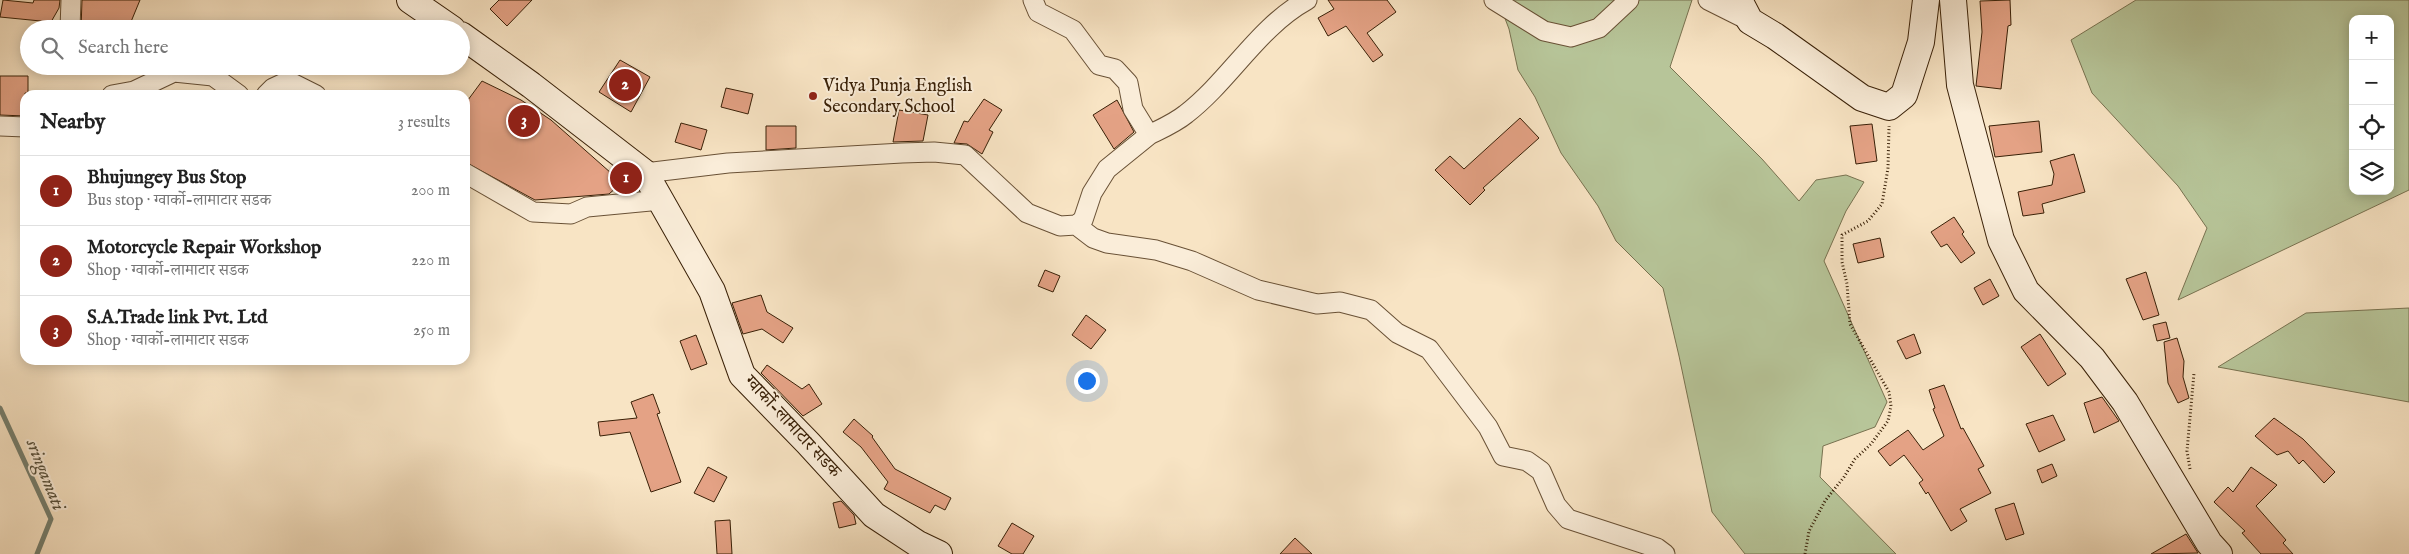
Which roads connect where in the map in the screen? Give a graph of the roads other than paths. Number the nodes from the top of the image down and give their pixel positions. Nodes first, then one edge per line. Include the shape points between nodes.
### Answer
1 (71, 0) edge
2 (410, 0) edge
3 (1033, 0) edge
4 (1307, 0) edge
5 (1494, 0) edge
6 (1629, 0) edge
7 (1708, 0) edge
8 (1926, 0) edge
9 (1953, 0) edge
10 (1744, 11) edge
11 (70, 20) edge
12 (439, 20) edge
13 (470, 41) edge
14 (168, 75) edge
15 (208, 75) edge
16 (136, 90) edge
17 (233, 90) edge
18 (272, 90) edge
19 (306, 90) edge
20 (0, 126) edge
21 (20, 127) edge
22 (1149, 135) junction
23 (645, 173) junction
24 (470, 176) edge
25 (661, 200) junction
26 (1076, 225) junction
27 (939, 554) edge
28 (1665, 554) edge
29 (2220, 554) edge

1 - 11 street
2 - 12 main road
3 - 22 street via 1038,12 1073,30 1099,65 1115,69 1128,82 1133,109
4 - 22 street via 1262,35 1186,114
5 - 6 street via 1544,31 1571,37 1598,28
7 - 10 street
8 - 10 main road via 1921,42 1904,95 1888,107 1862,98
9 - 29 main road via 1960,85 2000,240 2026,291 2092,358 2125,402 2209,543
13 - 23 main road, ग्वार्को-लामाटार सडक via 531,84
14 - 16 street
15 - 17 street
18 - 19 street via 288,81
20 - 21 street
22 - 26 street via 1107,169 1092,193 1084,220
23 - 25 main road, ग्वार्को-लामाटार सडक
23 - 26 street via 728,163 926,152 958,154 966,155 1027,212 1060,226
24 - 25 street via 533,212 572,214 587,207
25 - 27 main road, ग्वार्को-लामाटार सडक via 712,291 742,375 874,515
26 - 28 street via 1093,238 1156,250 1192,261 1258,290 1317,304 1340,302 1371,310 1397,333 1429,349 1488,427 1503,456 1527,461 1541,471 1556,505 1568,519 1657,548

